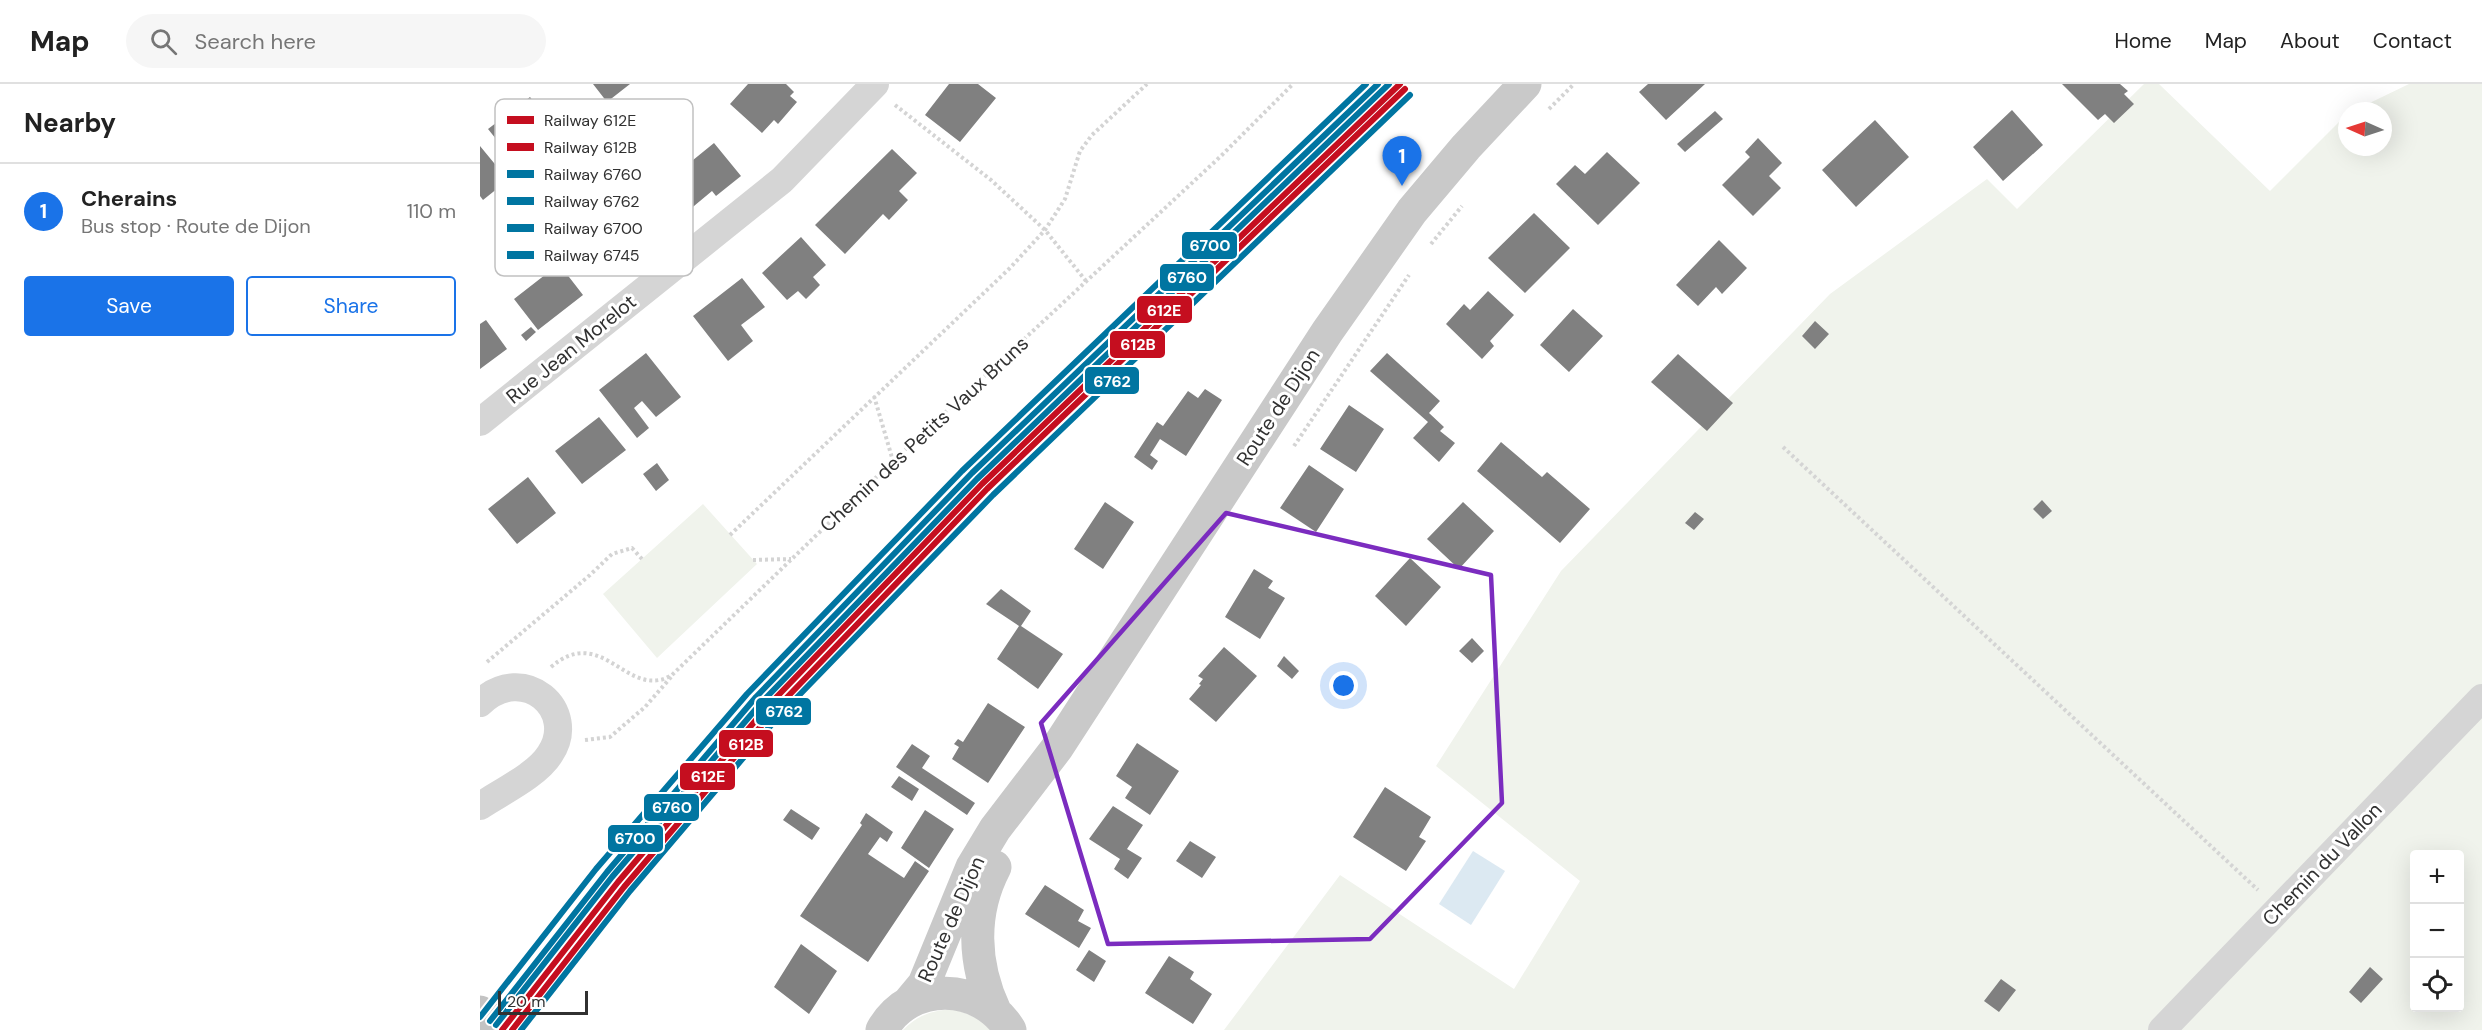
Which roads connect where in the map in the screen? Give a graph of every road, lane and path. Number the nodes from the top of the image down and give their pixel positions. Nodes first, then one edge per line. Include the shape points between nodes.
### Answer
1 (1147, 84) edge
2 (1293, 84) edge
3 (1525, 84) edge
4 (873, 86) edge
5 (1045, 230) junction
6 (693, 251) edge
7 (662, 276) edge
8 (1086, 281) junction
9 (874, 396) junction
10 (480, 422) edge
11 (1783, 447) dead end
12 (893, 461) junction
13 (730, 535) dead end
14 (642, 559) dead end
15 (792, 559) junction
16 (753, 560) dead end
17 (480, 669) edge
18 (672, 675) junction
19 (534, 690) junction
20 (2482, 698) edge
21 (480, 702) edge
22 (554, 747) junction
23 (1057, 748) junction
24 (480, 806) edge
25 (2278, 909) junction
26 (909, 1002) junction
27 (480, 1012) edge
28 (1002, 1021) edge
29 (505, 1030) edge
30 (882, 1030) edge
31 (2162, 1030) edge

1 - 5 path via 1080,151 1065,199
2 - 8 path, Chemin des Petits Vaux Bruns
3 - 23 main road, Route de Dijon via 1466,147 1390,240
4 - 5 path via 991,180
4 - 6 street, Rue Jean Morelot via 782,180
5 - 8 path
5 - 9 path
7 - 10 street, Rue Jean Morelot
8 - 12 path, Chemin des Petits Vaux Bruns
9 - 12 path
9 - 13 path
11 - 25 path
12 - 15 path, Chemin des Petits Vaux Bruns
14 - 17 path via 632,548 612,554
15 - 16 path
15 - 18 path, Chemin des Petits Vaux Bruns
18 - 19 path via 658,681 642,679 592,653 563,659 544,674
18 - 22 path, Chemin des Petits Vaux Bruns via 645,707 610,737
19 - 21 street via 508,687
19 - 22 street via 554,711 558,729
20 - 25 street, Chemin du Vallon
22 - 24 street via 536,769
23 - 26 main road, Route de Dijon via 995,829 972,867 929,975
23 - 28 main road, Route de Dijon via 990,877 980,906 978,953 985,988
25 - 31 street, Chemin du Vallon
26 - 28 main road via 938,993 969,996
26 - 30 main road, Route de Dijon
27 - 29 highway

